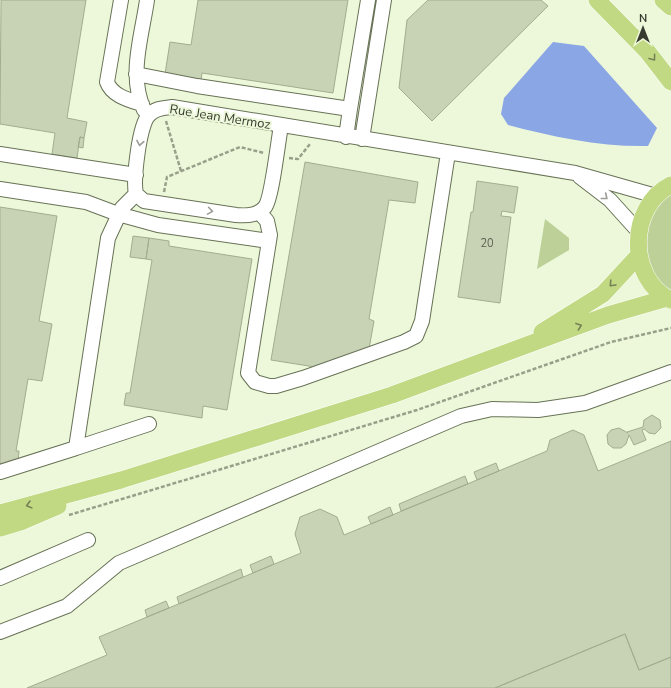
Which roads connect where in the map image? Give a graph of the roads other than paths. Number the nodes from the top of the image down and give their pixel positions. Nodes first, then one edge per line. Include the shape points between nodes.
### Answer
1 (121, 0) edge
2 (147, 0) edge
3 (368, 0) edge
4 (384, 0) edge
5 (597, 0) edge
6 (663, 0) edge
7 (671, 7) edge
8 (136, 74) junction
9 (671, 82) edge
10 (350, 109) junction
11 (145, 110) junction
12 (281, 126) junction
13 (346, 137) junction
14 (362, 139) junction
15 (448, 153) junction
16 (0, 154) edge
17 (575, 173) junction
18 (136, 176) junction
19 (671, 185) edge
20 (0, 189) edge
21 (136, 194) junction
22 (656, 196) junction
23 (259, 212) junction
24 (118, 214) junction
25 (638, 231) junction
26 (269, 242) junction
27 (639, 256) junction
28 (669, 299) edge
29 (516, 348) junction
30 (671, 372) edge
31 (149, 424) dead end
32 (76, 448) junction
33 (0, 472) edge
34 (121, 480) junction
35 (0, 513) edge
36 (0, 528) edge
37 (88, 540) dead end
38 (0, 578) edge
39 (0, 632) edge

1 - 11 street via 107,82 114,92
2 - 8 street
3 - 10 street
4 - 14 street
5 -> 9 main road via 647,51
6 - 7 main road
8 - 10 street via 192,86
8 - 11 street via 136,86
10 - 13 street
11 - 12 street, Rue Jean Mermoz via 178,109
11 -> 18 street
12 - 13 street, Rue Jean Mermoz
12 - 23 street, Rue Jean Mermoz via 268,200
13 - 14 street, Rue Jean Mermoz
14 - 15 street, Rue Jean Mermoz
15 - 17 street, Rue Jean Mermoz
15 - 26 street via 422,321 419,331 411,339 276,386 254,382 248,373 248,367
16 - 18 street
17 - 22 street, Rue Jean Mermoz
17 -> 25 street, Rue Jean Mermoz via 610,200
18 - 21 street
19 - 22 main road
20 - 24 street via 86,202
21 -> 23 street via 144,201 161,204 244,216
21 - 24 street
22 - 25 main road via 644,213
23 - 26 street via 269,228
24 - 26 street via 158,225
24 - 32 street via 108,238
25 - 27 main road
27 - 28 main road via 647,277
27 -> 29 main road via 603,294
29 -> 28 main road via 608,315
29 - 34 main road via 392,395
30 - 39 street via 585,403 538,410 492,409 462,416 119,563 67,606
31 - 32 street
32 - 33 street
34 -> 35 main road
34 - 36 main road
37 - 38 street

